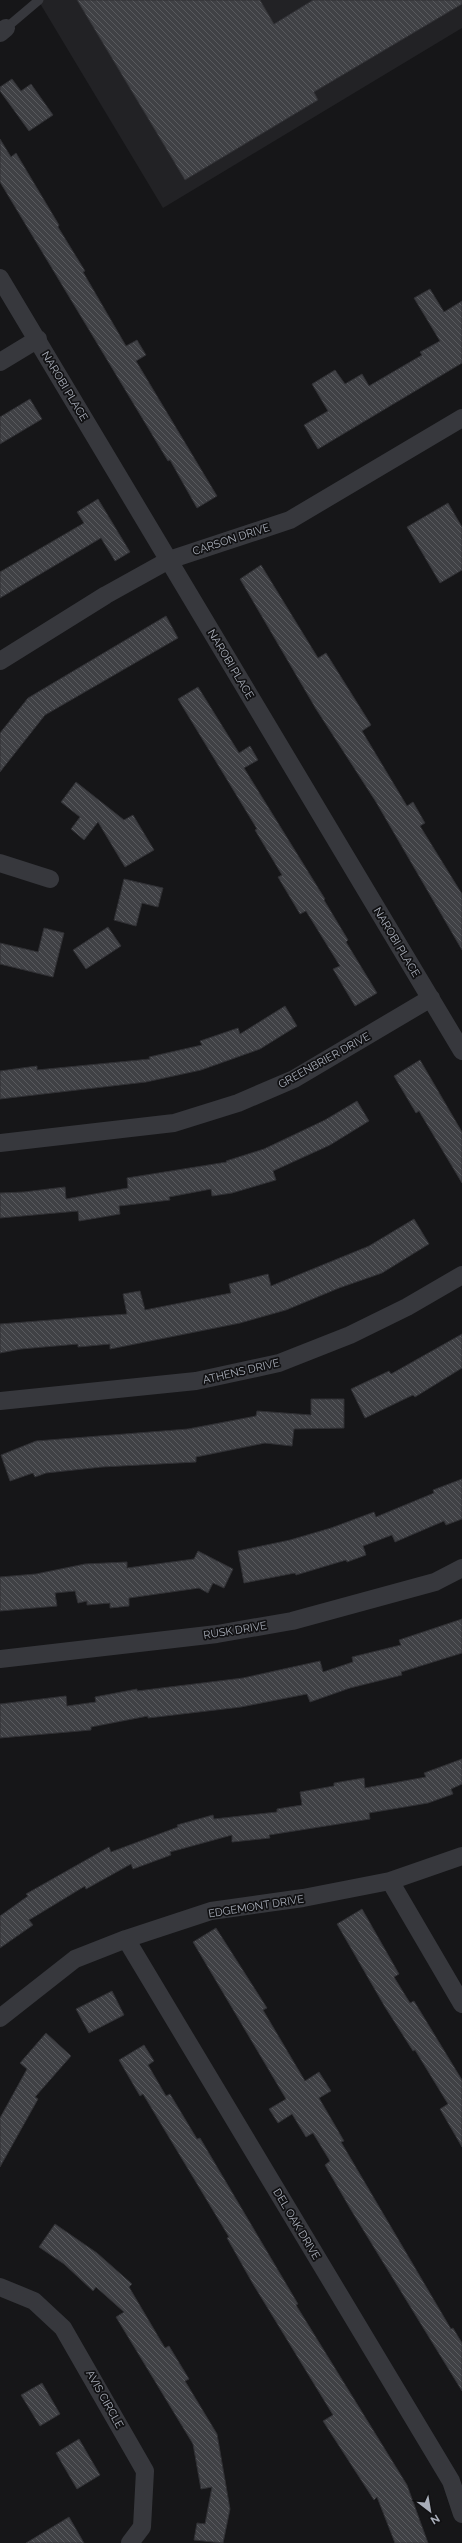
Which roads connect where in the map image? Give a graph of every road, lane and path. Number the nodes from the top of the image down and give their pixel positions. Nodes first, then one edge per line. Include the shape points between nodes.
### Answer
1 (39, 0) edge
2 (3, 31) edge
3 (0, 278) edge
4 (38, 339) junction
5 (0, 362) edge
6 (462, 418) edge
7 (169, 560) junction
8 (0, 661) edge
9 (0, 863) edge
10 (50, 880) dead end
11 (431, 998) junction
12 (462, 1051) edge
13 (0, 1143) edge
14 (462, 1275) edge
15 (0, 1401) edge
16 (462, 1568) edge
17 (0, 1659) edge
18 (462, 1856) edge
19 (390, 1881) junction
20 (126, 1939) junction
21 (462, 2004) edge
22 (0, 2018) edge
23 (0, 2287) edge
24 (462, 2514) edge
25 (130, 2543) edge

1 - 2 lane
3 - 4 street, NAROBI PLACE
4 - 5 street
4 - 7 street, NAROBI PLACE
6 - 7 street, CARSON DRIVE via 290,520
7 - 8 street, CARSON DRIVE via 106,595
7 - 11 street, NAROBI PLACE
9 - 10 street
11 - 12 street, NAROBI PLACE
11 - 13 street, GREENBRIER DRIVE via 294,1079 238,1104 174,1123
14 - 15 street, ATHENS DRIVE via 407,1307 350,1335 279,1363 196,1381
16 - 17 street, RUSK DRIVE via 434,1582 292,1621 217,1634
18 - 19 street, EDGEMONT DRIVE
19 - 20 street, EDGEMONT DRIVE via 303,1898 211,1911
19 - 21 street
20 - 22 street, EDGEMONT DRIVE via 75,1959
20 - 24 street, DEL OAK DRIVE via 451,2481
23 - 25 street, AVIS CIRCLE via 34,2301 63,2328 145,2471 142,2526

